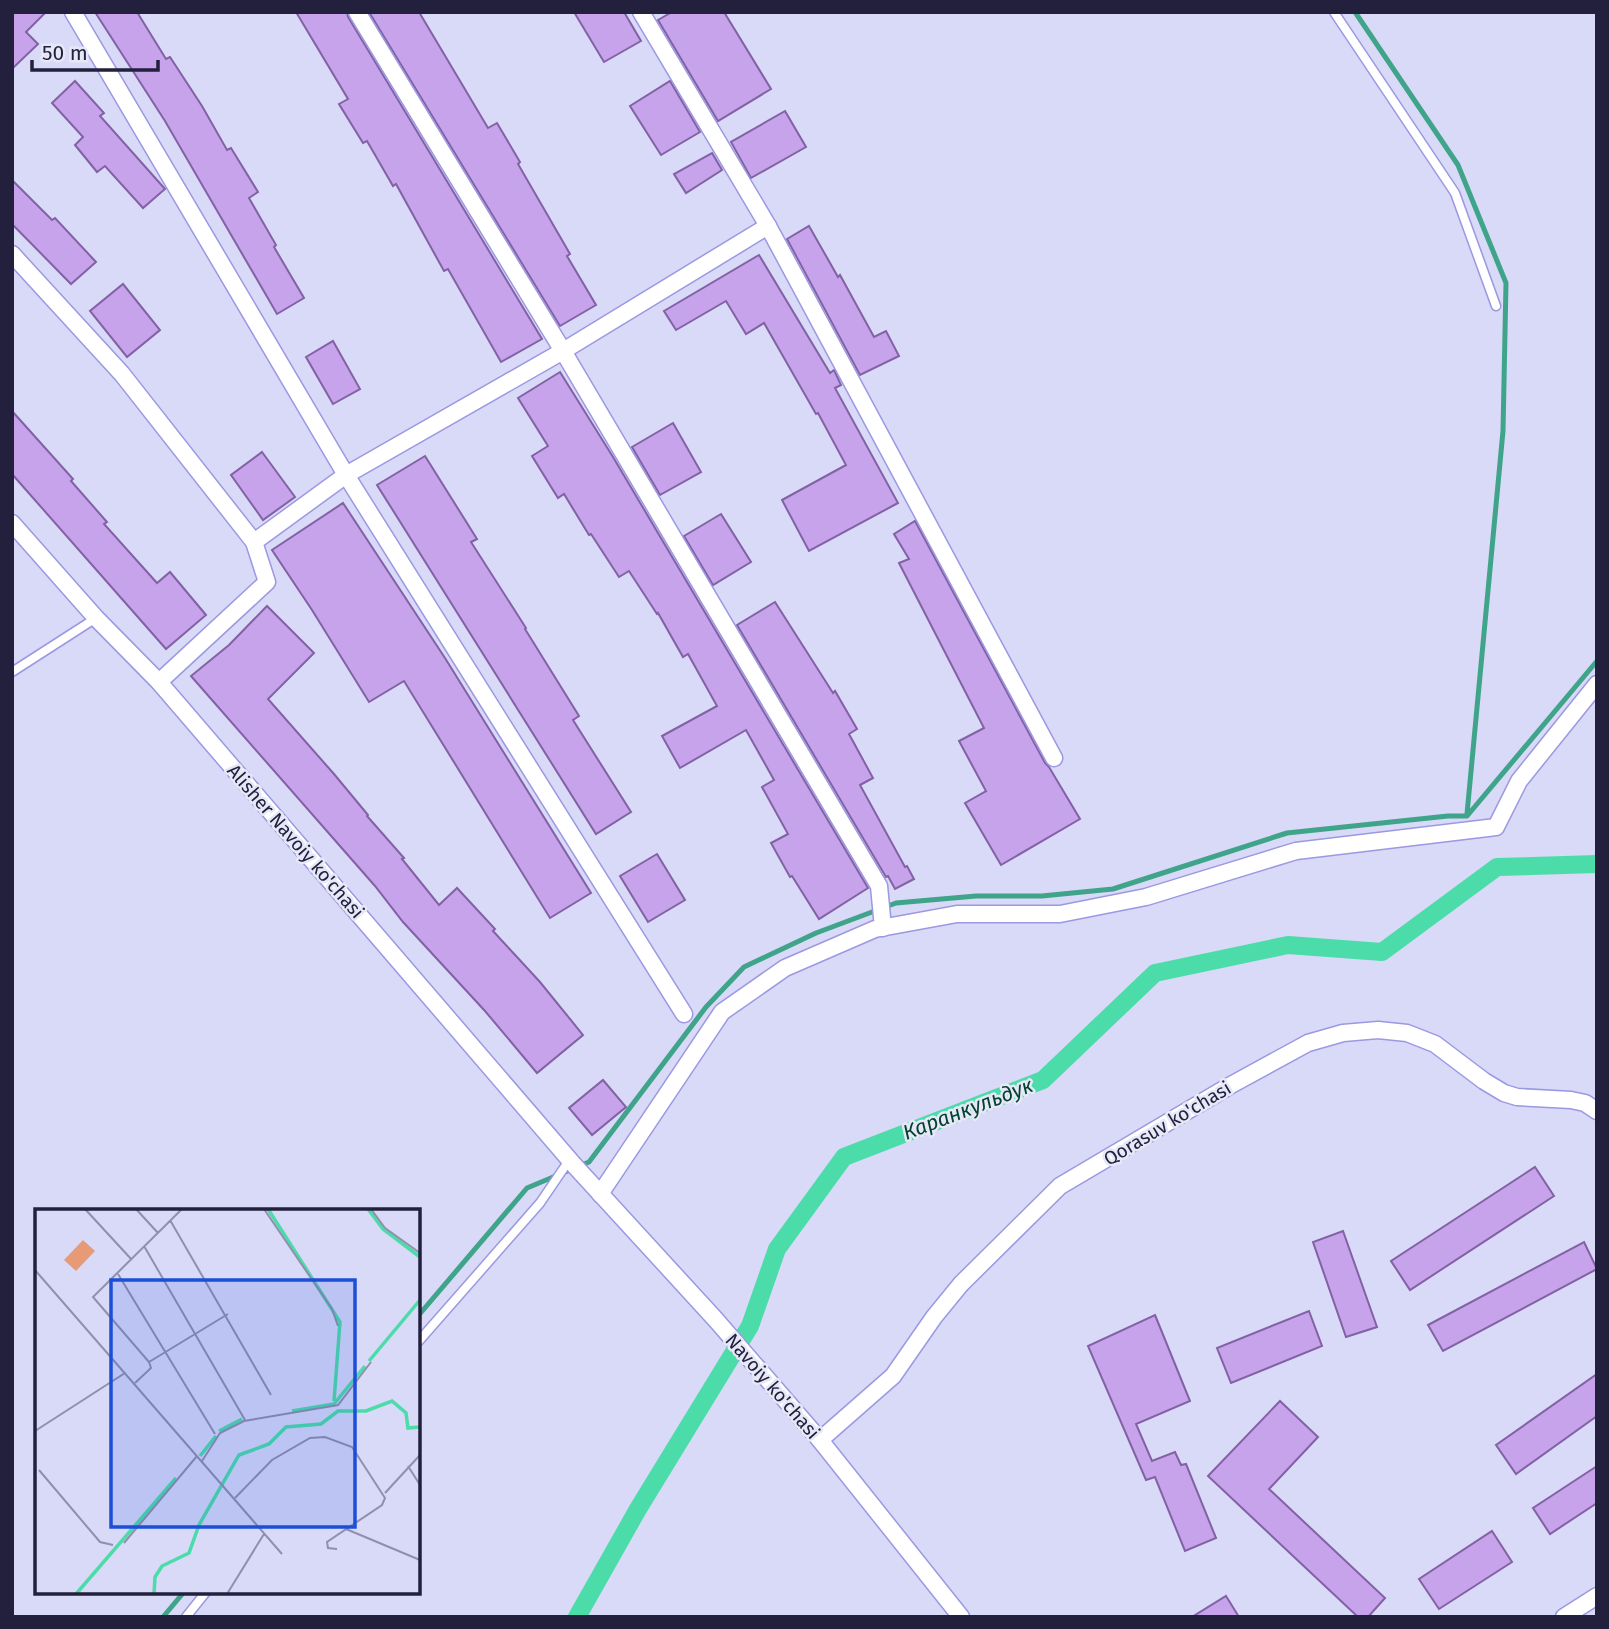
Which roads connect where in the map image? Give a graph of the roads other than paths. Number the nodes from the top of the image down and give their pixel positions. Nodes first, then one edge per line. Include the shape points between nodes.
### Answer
1 (74, 12) edge
2 (357, 12) edge
3 (641, 12) edge
4 (1334, 12) edge
5 (768, 226) junction
6 (12, 254) edge
7 (1496, 306) dead end
8 (563, 351) junction
9 (346, 475) junction
10 (12, 523) edge
11 (254, 542) junction
12 (96, 618) junction
13 (12, 672) edge
14 (159, 682) junction
15 (1597, 684) edge
16 (1055, 758) dead end
17 (883, 928) junction
18 (684, 1014) dead end
19 (1597, 1111) edge
20 (572, 1162) junction
21 (600, 1194) junction
22 (420, 1340) edge
23 (820, 1440) junction
24 (204, 1594) edge
25 (1597, 1596) edge
26 (186, 1617) edge
27 (961, 1617) edge
28 (1564, 1617) edge

1 - 9 street
2 - 8 street
3 - 5 street
4 - 7 lane via 1455,193
5 - 8 street
5 - 16 street
6 - 11 street via 121,374
8 - 9 street
8 - 17 street via 879,886
9 - 11 street
9 - 18 street
10 - 12 street, Alisher Navoiy ko'chasi
11 - 14 street via 267,582
12 - 13 lane
12 - 14 street, Alisher Navoiy ko'chasi
14 - 20 street, Alisher Navoiy ko'chasi
15 - 17 street via 1519,780 1496,827 1296,851 1146,897 1060,914 957,914
17 - 21 street via 785,968 722,1012
19 - 23 street, Qorasuv ko'chasi via 1571,1100 1504,1093 1435,1044 1407,1034 1378,1030 1343,1033 1308,1043 1060,1186 961,1284 893,1376
20 - 21 street, Navoiy ko'chasi
20 - 22 lane
21 - 23 street, Navoiy ko'chasi
23 - 27 street, Navoiy ko'chasi
24 - 26 lane
25 - 28 street

